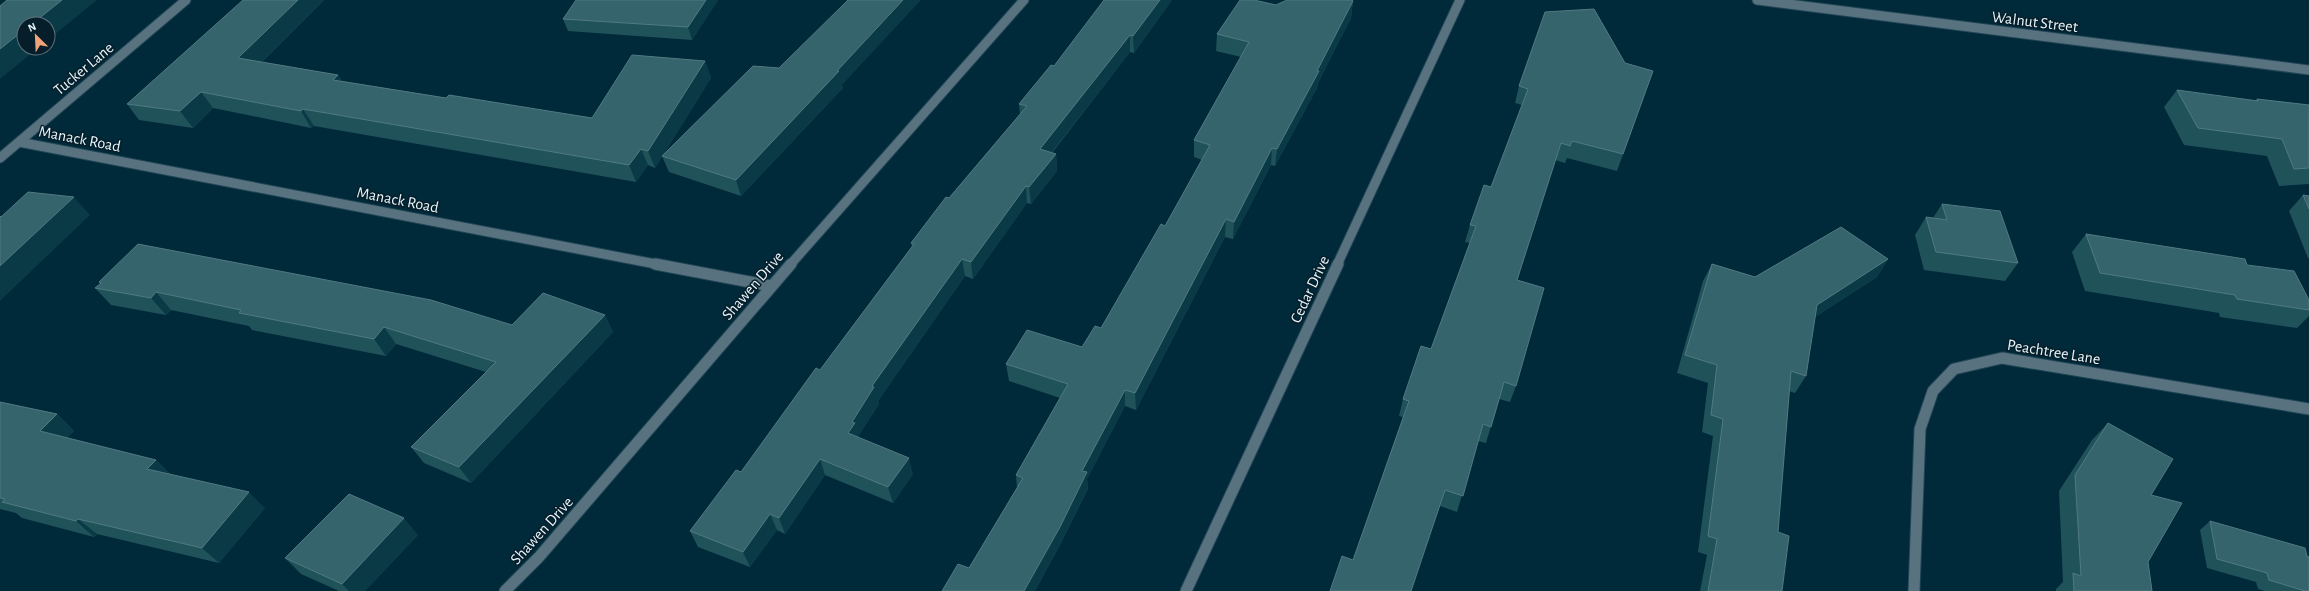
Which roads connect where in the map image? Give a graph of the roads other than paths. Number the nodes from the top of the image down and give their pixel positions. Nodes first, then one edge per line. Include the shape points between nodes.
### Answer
1 (186, 0) edge
2 (1024, 0) edge
3 (1460, 0) edge
4 (1757, 0) edge
5 (2309, 70) edge
6 (19, 142) junction
7 (0, 158) edge
8 (771, 286) junction
9 (2309, 409) edge
10 (505, 591) edge
11 (1186, 591) edge
12 (1914, 591) edge

1 - 6 street, Tucker Lane
2 - 8 street, Shawen Drive
3 - 11 street, Cedar Drive
4 - 5 street, Walnut Street
6 - 7 street, Tucker Lane
6 - 8 street, Manack Road
8 - 10 street, Shawen Drive via 539,557
9 - 12 street, Peachtree Lane via 2002,358 1954,369 1933,391 1920,429

